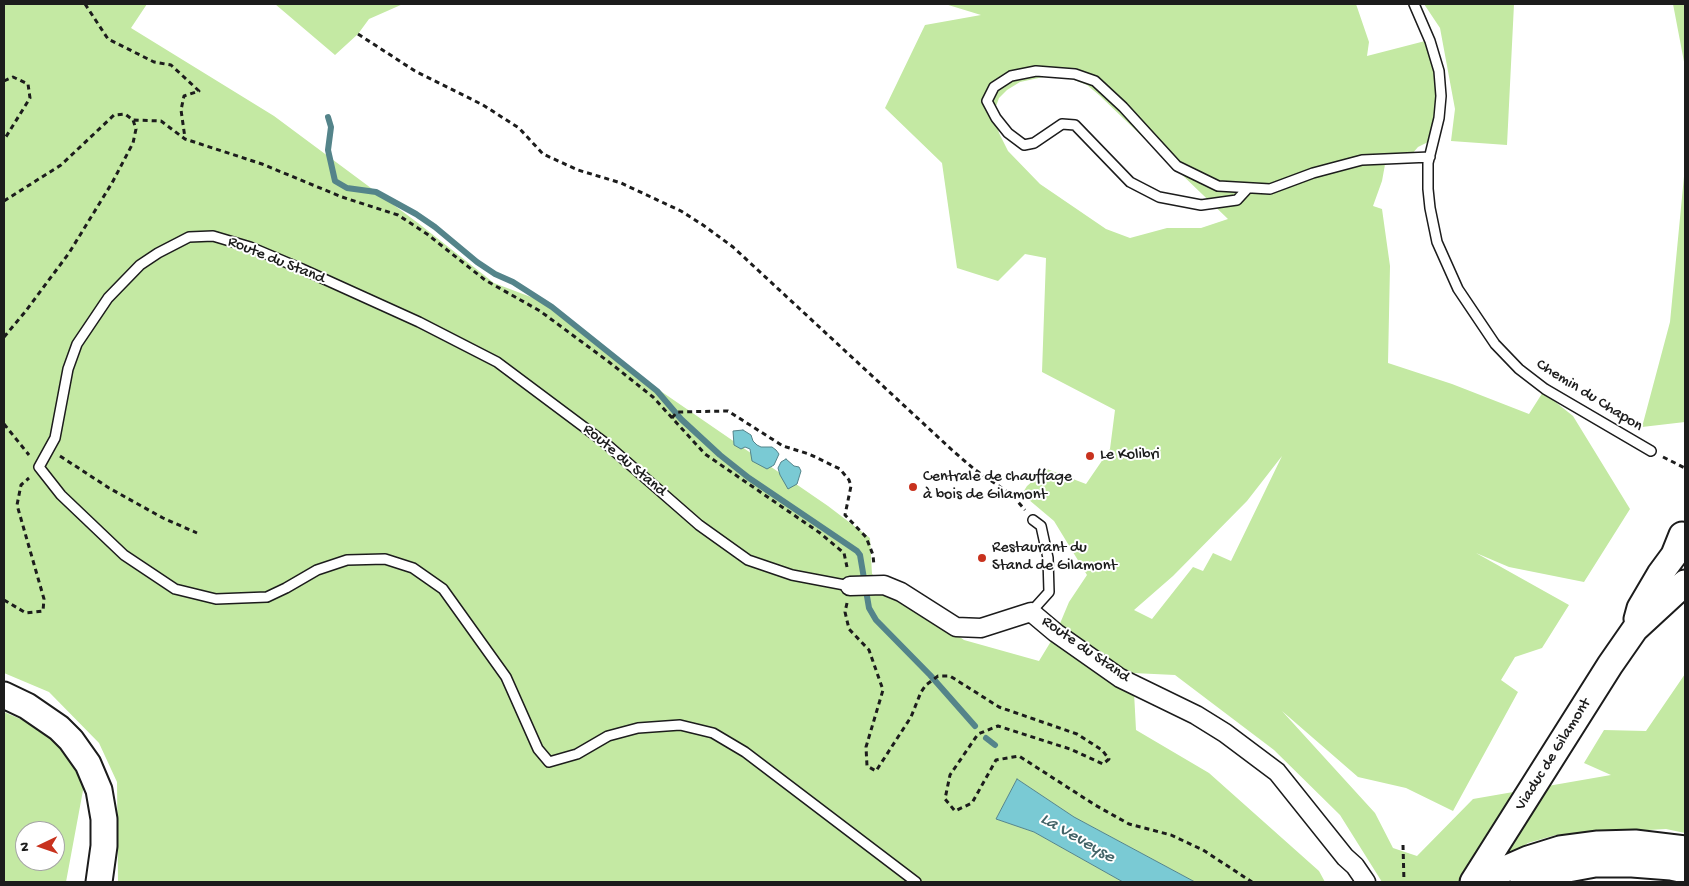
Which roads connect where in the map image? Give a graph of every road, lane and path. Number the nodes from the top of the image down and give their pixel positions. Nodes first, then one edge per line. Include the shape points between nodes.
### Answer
1 (85, 4) edge
2 (1414, 4) edge
3 (358, 34) dead end
4 (4, 81) edge
5 (133, 120) junction
6 (185, 139) junction
7 (4, 140) edge
8 (1430, 157) junction
9 (1248, 188) junction
10 (4, 201) edge
11 (4, 337) edge
12 (672, 417) junction
13 (4, 424) edge
14 (49, 449) junction
15 (1651, 452) joint
16 (39, 467) junction
17 (1685, 468) edge
18 (1033, 520) joint
19 (197, 533) dead end
20 (1684, 536) edge
21 (1685, 583) edge
22 (863, 585) junction
23 (4, 600) edge
24 (1031, 612) junction
25 (1635, 629) junction
26 (4, 695) edge
27 (1403, 845) dead end
28 (1685, 849) edge
29 (1345, 857) junction
30 (1685, 870) edge
31 (99, 882) edge
32 (916, 882) edge
33 (1252, 882) edge
34 (1355, 882) edge
35 (1366, 882) edge
36 (1404, 882) edge
37 (1473, 882) edge
38 (1480, 882) edge
39 (1522, 882) edge

1 - 6 path via 108,39 154,62 171,66 199,91 184,96 181,110
2 - 8 lane, Chemin du Chapon via 1440,71 1439,118
3 - 18 path via 414,71 512,123 543,154 578,170 630,187 703,224 733,247 967,463 1012,495
4 - 7 path via 13,78 28,84 30,98
5 - 6 path via 161,122
5 - 10 path via 126,114 114,115 61,165
5 - 11 path via 136,129 133,142 108,191 69,253
6 - 12 path via 262,164 342,198 398,215 485,280 540,311 653,397
8 - 9 lane via 1362,160 1270,189
8 - 15 lane, Chemin du Chapon via 1428,188 1436,242 1458,289 1495,344 1519,369 1545,389
9 - 9 lane via 1218,186 1177,166 1095,81 1075,74 1036,71 1011,76 994,88 987,101 1008,133 1024,145 1034,143 1062,124 1075,125 1130,182 1159,197 1201,205 1237,200
12 - 22 path via 705,454 844,553
12 - 22 path via 677,412 728,411 783,446 810,454 840,469 852,486 845,515 866,537 873,555
13 - 16 path
14 - 16 lane, Route du Stand
14 - 19 path via 117,493
14 - 22 lane, Route du Stand via 55,438 68,369 77,344 108,298 140,265 158,253 189,237 213,236 250,247 302,269 419,322 497,362 604,442 699,525 748,560 792,576
15 - 17 path
16 - 23 path via 21,485 17,505 44,599 43,610 26,613
16 - 32 lane via 61,495 124,555 175,589 216,599 267,597 317,570 347,560 385,559 413,568 443,589 506,677 538,749 549,762 577,754 608,736 638,728 680,725 713,733 745,752
18 - 24 lane via 1041,526 1043,534 1048,558 1049,592
20 - 25 street, Viaduc de Gilamont via 1640,608
21 - 25 street, Viaduc de Gilamont
22 - 24 street, Route du Stand via 884,585 901,592 956,627 981,628
22 - 33 path via 845,612 849,629 869,650 883,690 866,747 867,766 876,771 911,717 926,685 938,676 950,676 999,707 1077,734 1102,750 1109,759 1103,764 1070,749 998,726 978,734 950,775 945,799 955,811 972,803 996,760 1019,756 1128,824 1171,835 1203,850
24 - 29 street, Route du Stand via 1120,678 1196,715 1252,753 1276,772
25 - 37 street, Viaduc de Gilamont
26 - 31 street via 59,728 88,764 99,790 104,819
27 - 36 path
28 - 38 street via 1635,843 1560,849 1528,859
29 - 34 street, Route du Stand
29 - 35 street, Route du Stand
30 - 39 street via 1595,864

